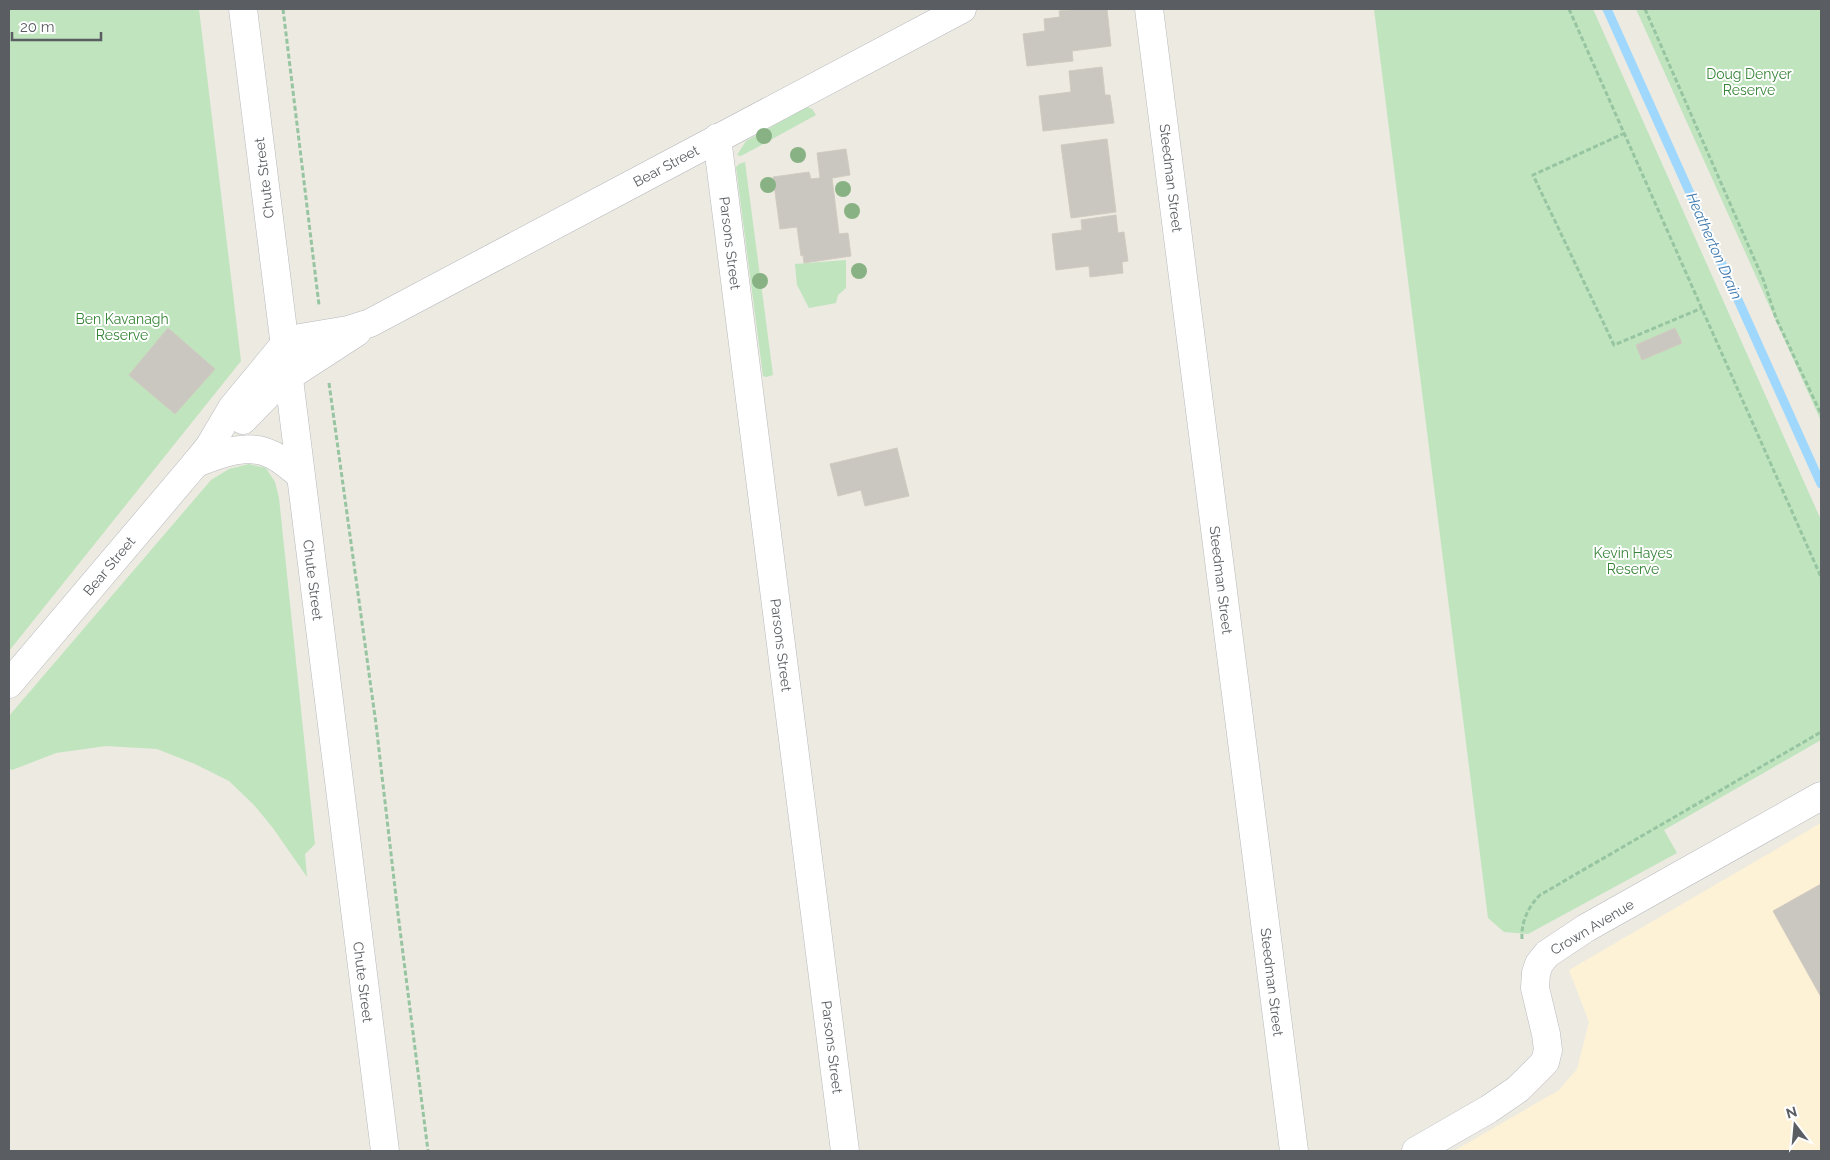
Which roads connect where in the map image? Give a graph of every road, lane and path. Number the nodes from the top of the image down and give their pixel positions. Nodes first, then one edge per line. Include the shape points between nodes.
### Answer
1 (243, 9) edge
2 (283, 9) edge
3 (962, 9) edge
4 (1149, 9) edge
5 (1569, 9) edge
6 (1645, 9) edge
7 (1625, 133) junction
8 (717, 138) junction
9 (1702, 308) junction
10 (324, 344) junction
11 (284, 345) junction
12 (289, 375) junction
13 (1821, 414) edge
14 (203, 455) junction
15 (300, 475) junction
16 (1821, 577) edge
17 (9, 684) edge
18 (1821, 732) edge
19 (1821, 796) edge
20 (1536, 973) junction
21 (385, 1151) edge
22 (428, 1151) edge
23 (845, 1151) edge
24 (1294, 1151) edge
25 (1416, 1151) edge

1 - 11 street, Chute Street
2 - 10 path
3 - 8 street, Bear Street
4 - 24 street, Steedman Street
5 - 7 path
6 - 13 path via 1763,279 1776,318
7 - 9 path
7 - 9 path via 1533,175 1614,345
8 - 10 street, Bear Street via 370,323
8 - 23 street, Parsons Street
9 - 16 path
10 - 11 street, Bear Street via 300,338
10 - 12 street, Bear Street
10 - 22 path via 376,724
11 - 12 street, Chute Street
11 - 14 street, Bear Street via 232,408
12 - 14 street, Bear Street
12 - 15 street, Chute Street
14 - 15 street via 254,449 268,452
14 - 17 street, Bear Street
15 - 21 street, Chute Street
18 - 20 path via 1540,895 1531,904 1521,928 1522,942
19 - 20 street, Crown Avenue via 1586,928 1547,954
20 - 25 street via 1535,988 1548,1050 1546,1062 1518,1089

